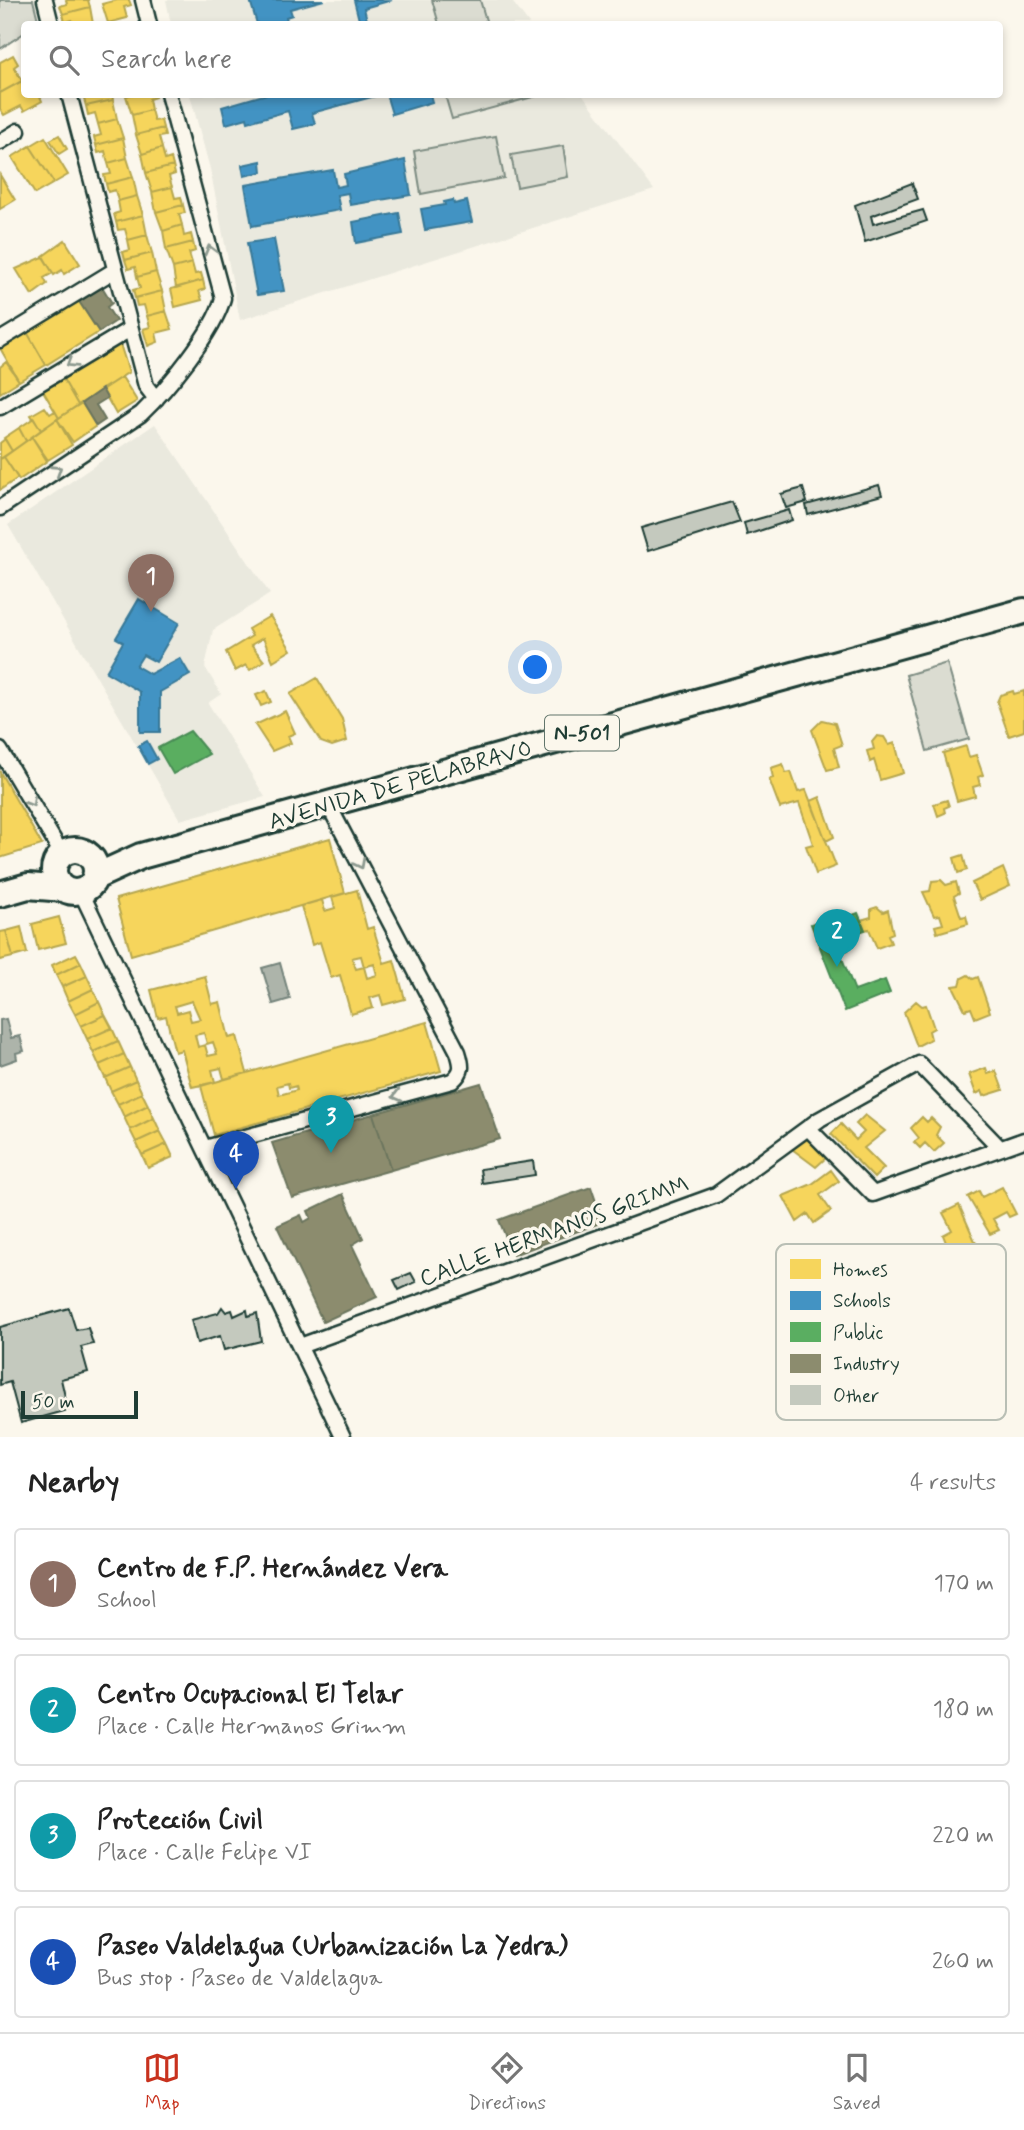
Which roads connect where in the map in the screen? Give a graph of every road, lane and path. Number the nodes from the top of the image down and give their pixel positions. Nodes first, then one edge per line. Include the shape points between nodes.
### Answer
1 (45, 0) edge
2 (143, 0) edge
3 (50, 21) edge
4 (148, 21) edge
5 (70, 98) edge
6 (169, 98) edge
7 (18, 131) dead end
8 (0, 142) edge
9 (115, 270) junction
10 (130, 329) junction
11 (0, 340) edge
12 (156, 399) junction
13 (0, 407) edge
14 (0, 508) edge
15 (1024, 611) edge
16 (0, 750) edge
17 (328, 804) junction
18 (59, 860) junction
19 (83, 879) junction
20 (28, 886) junction
21 (0, 894) edge
22 (808, 1128) junction
23 (1024, 1140) edge
24 (205, 1148) junction
25 (1000, 1148) junction
26 (300, 1346) junction
27 (343, 1437) edge

1 - 3 street
2 - 4 street
5 - 9 street
12 -> 6 street via 218,316 223,298
7 - 8 street
9 - 10 street
9 - 11 street
10 - 12 street via 146,386
10 -> 13 street
14 -> 12 street via 141,414
15 - 17 highway, AVENIDA DE PELABRAVO / N-501
16 -> 18 street
17 - 19 highway, AVENIDA DE PELABRAVO / N-501 via 141,856
17 -> 24 street via 458,1052 461,1074 452,1081
18 - 19 highway via 55,879
18 - 19 highway, N-501 via 78,850
18 - 20 highway, N-501
19 - 20 highway, N-501
19 - 24 street
20 - 21 highway, N-501
22 - 25 street via 873,1194
22 - 25 street, CALLE HERMANOS GRIMM via 919,1064
22 - 26 street, CALLE HERMANOS GRIMM via 716,1195
23 - 25 street
24 - 26 street
26 - 27 street

